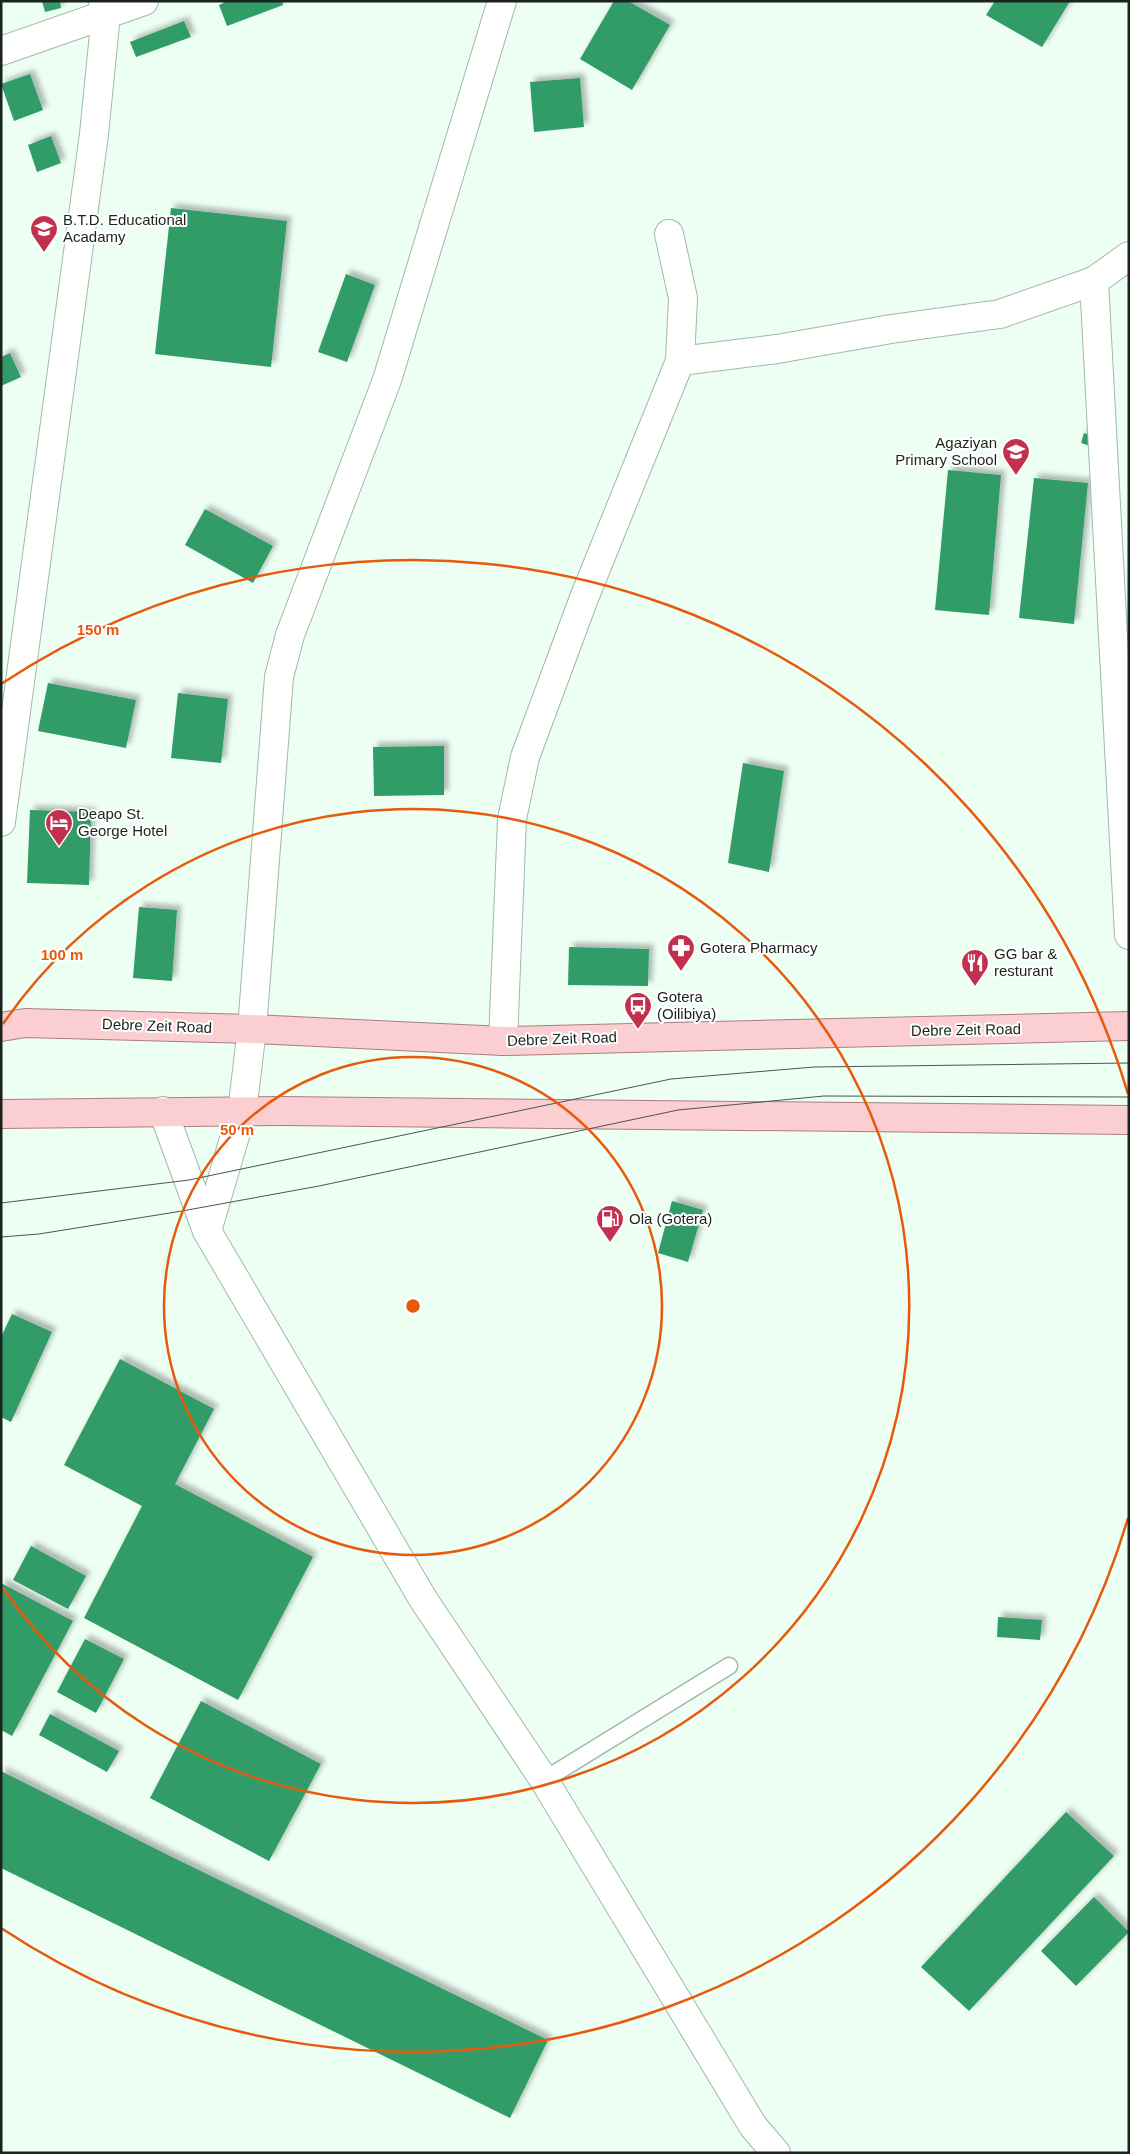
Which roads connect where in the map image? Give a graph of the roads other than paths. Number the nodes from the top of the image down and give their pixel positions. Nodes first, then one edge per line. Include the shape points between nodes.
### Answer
1 (144, 1) edge
2 (502, 1) edge
3 (104, 8) edge
4 (1, 51) edge
5 (669, 234) dead end
6 (1129, 256) edge
7 (1094, 281) junction
8 (680, 361) junction
9 (1, 822) edge
10 (1129, 935) edge
11 (13, 1025) edge
12 (1129, 1026) edge
13 (252, 1029) junction
14 (503, 1041) junction
15 (163, 1111) junction
16 (242, 1112) junction
17 (1, 1114) edge
18 (1129, 1120) edge
19 (207, 1231) junction
20 (729, 1666) dead end
21 (544, 1780) junction
22 (776, 2153) edge

1 - 3 street
2 - 13 street via 387,380 290,635 278,677
3 - 4 street
3 - 9 street via 90,164
5 - 8 street via 683,298
6 - 7 street
7 - 8 street via 1000,314 891,329 777,350
7 - 10 street
8 - 14 street via 584,598 525,757 512,819
11 - 13 main road, Debre Zeit Road
12 - 14 main road, Debre Zeit Road
13 - 14 main road, Debre Zeit Road
13 - 16 street
15 - 16 main road
15 - 17 main road
15 - 19 street
16 - 18 main road
16 - 19 street
19 - 21 street via 423,1599
20 - 21 lane
21 - 22 street via 753,2126

